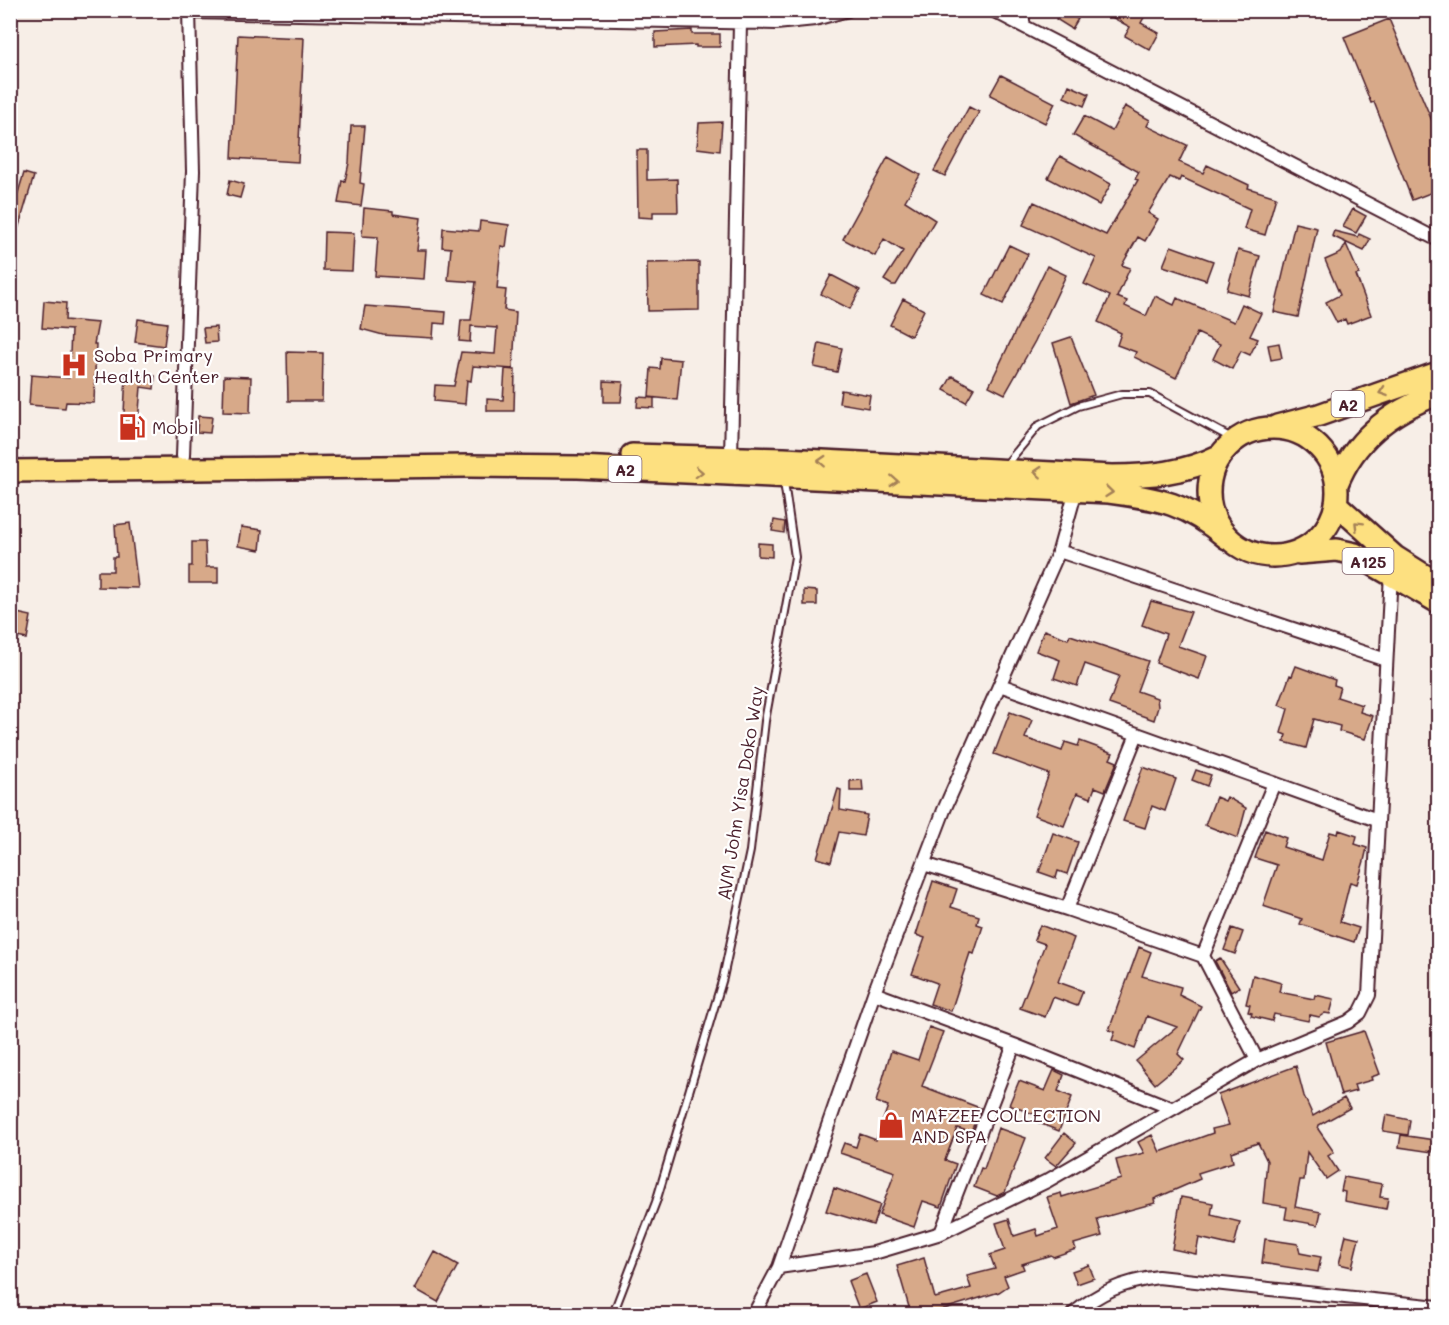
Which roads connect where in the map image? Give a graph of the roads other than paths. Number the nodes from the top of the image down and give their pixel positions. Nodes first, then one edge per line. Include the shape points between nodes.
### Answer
1 (992, 10) edge
2 (1023, 10) edge
3 (189, 11) edge
4 (840, 12) edge
5 (740, 23) junction
6 (1023, 26) junction
7 (1438, 240) edge
8 (1438, 373) edge
9 (1438, 394) edge
10 (1255, 430) junction
11 (1235, 440) junction
12 (183, 456) junction
13 (1219, 456) junction
14 (10, 458) edge
15 (731, 458) junction
16 (10, 471) edge
17 (1001, 471) junction
18 (783, 475) junction
19 (1076, 490) junction
20 (1336, 494) junction
21 (1227, 538) junction
22 (1059, 551) junction
23 (1290, 555) junction
24 (1391, 573) junction
25 (1438, 584) edge
26 (1438, 602) edge
27 (1386, 660) junction
28 (1000, 685) junction
29 (1137, 734) junction
30 (1274, 783) junction
31 (1377, 820) junction
32 (924, 864) junction
33 (1066, 909) junction
34 (1203, 956) junction
35 (874, 993) junction
36 (1014, 1045) junction
37 (1257, 1060) junction
38 (1171, 1108) junction
39 (941, 1233) junction
40 (779, 1267) junction
41 (1438, 1306) edge
42 (613, 1314) edge
43 (754, 1314) edge
44 (1072, 1314) edge

1 - 6 street
2 - 6 street
3 - 5 street
3 - 12 street via 193,171
4 - 5 street via 796,21
5 - 15 street
6 - 7 street
8 -> 10 highway, A2 via 1319,415
9 - 20 highway, A2 via 1409,406 1376,428 1344,465
10 - 11 highway
10 - 20 highway via 1277,428 1299,433 1317,446 1330,463
11 - 13 highway
11 - 17 lane via 1150,394 1122,394 1078,406 1038,426
12 - 14 highway, A2
12 - 15 highway, A2 via 383,452
13 -> 17 highway, A2 via 1186,469 1139,476
13 - 21 highway via 1210,476 1208,498 1214,520
17 -> 15 highway, A2
16 -> 18 highway, A2 via 469,466
18 -> 19 highway, A2
18 - 42 lane, AVM John Yisa Doko Way via 795,557 765,721 750,851 723,978 656,1202
19 -> 21 highway, A2 via 1162,500 1197,514
19 - 22 street
20 - 23 highway via 1328,526 1311,544
25 -> 20 highway, A125 via 1395,557
21 - 23 highway via 1246,551 1267,556
22 - 27 street
22 - 28 street
23 - 24 highway, A125 via 1337,550 1355,554
24 - 26 highway, A125
24 - 27 street
27 - 31 street
28 - 29 street
28 - 32 street
29 - 30 street
29 - 33 street
30 - 31 street
30 - 34 street
31 - 37 street via 1367,1004 1348,1022
32 - 33 street
32 - 35 street
33 - 34 street
34 - 37 street
35 - 36 street
35 - 40 street
36 - 38 street
36 - 39 street
37 - 38 street
38 - 39 street via 1047,1182
39 - 40 street via 874,1253
40 - 43 street
41 - 44 street via 1158,1277 1128,1281

